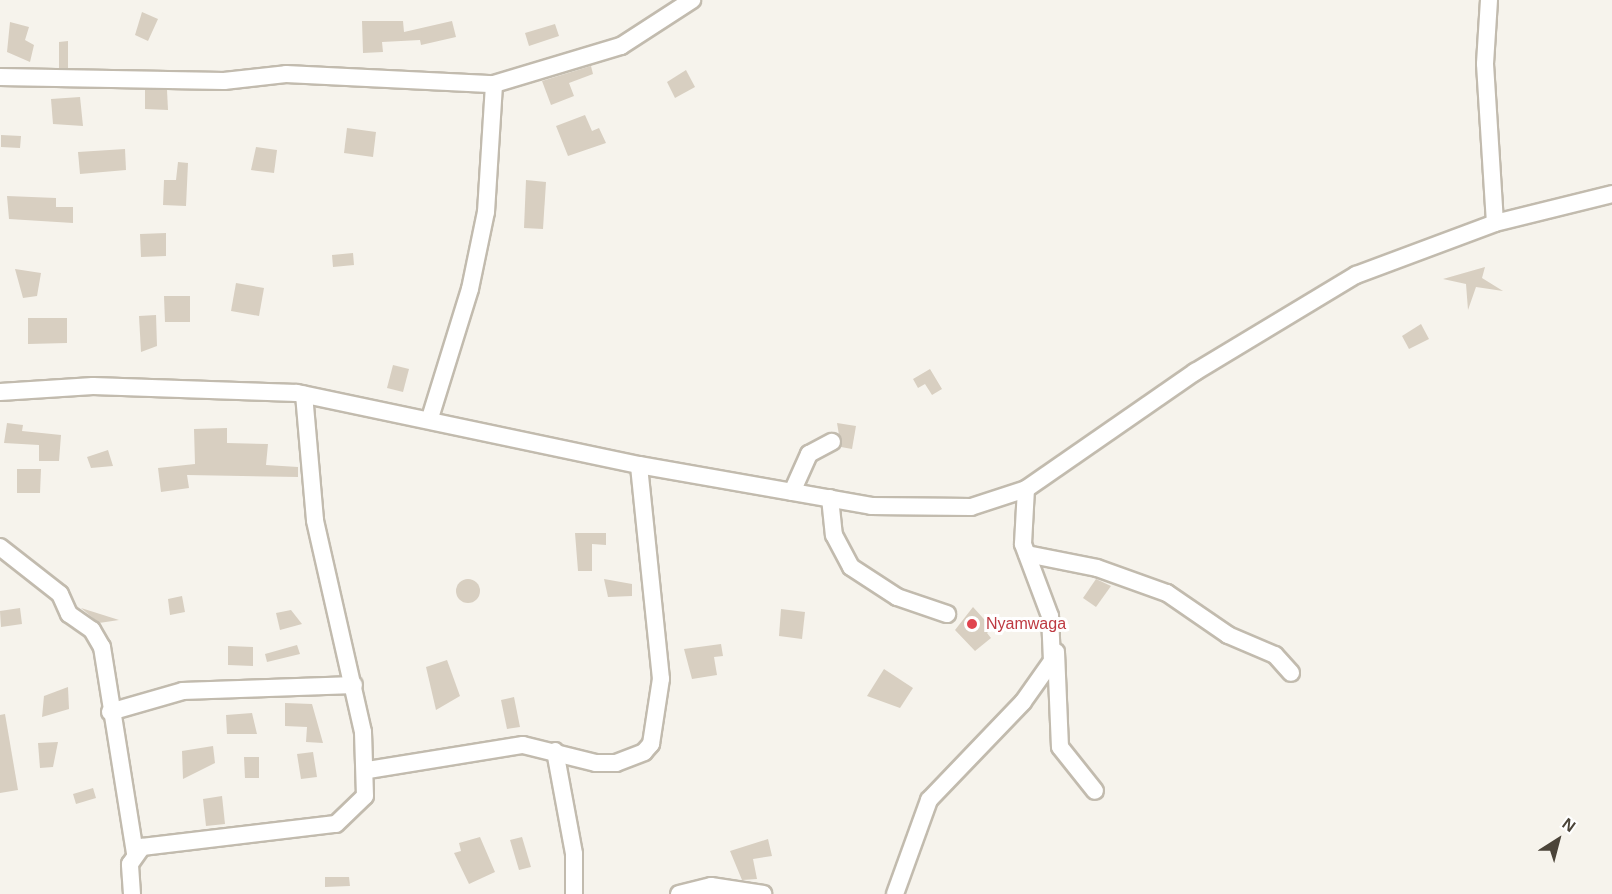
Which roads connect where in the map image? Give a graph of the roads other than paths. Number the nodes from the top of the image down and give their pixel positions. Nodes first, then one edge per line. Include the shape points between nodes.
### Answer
1 (692, 0) edge
2 (1489, 0) edge
3 (0, 77) edge
4 (494, 84) junction
5 (1612, 194) edge
6 (1495, 223) junction
7 (0, 392) edge
8 (304, 394) junction
9 (430, 418) junction
10 (832, 442) dead end
11 (639, 465) junction
12 (1026, 489) junction
13 (792, 492) junction
14 (830, 498) junction
15 (0, 547) edge
16 (1027, 554) junction
17 (947, 614) dead end
18 (1052, 643) junction
19 (1291, 673) dead end
20 (354, 686) junction
21 (110, 712) junction
22 (555, 751) junction
23 (368, 770) junction
24 (1095, 791) dead end
25 (135, 853) junction
26 (132, 894) edge
27 (574, 894) edge
28 (679, 894) edge
29 (762, 894) edge
30 (895, 894) edge

1 - 4 street via 621,46
2 - 6 street via 1485,64
3 - 4 street via 224,81 286,74
4 - 9 street via 486,212 470,289
5 - 6 street
6 - 12 street via 1356,275 1195,372
7 - 8 street via 93,386
8 - 9 street
8 - 20 street via 315,520
9 - 11 street
10 - 13 street via 809,454
11 - 13 street
11 - 22 street via 660,656 651,744 636,757 616,763
12 - 14 street via 971,507 933,510
12 - 16 street via 1020,524
13 - 14 street
14 - 17 street via 834,535 851,567 897,597
15 - 21 street via 60,594 69,614 97,636
16 - 18 street via 1050,616
16 - 19 street via 1097,568 1167,593 1228,635 1275,655
18 - 24 street via 1059,668 1055,729 1060,747
18 - 30 street via 1052,661 1037,686 929,800
20 - 21 street via 183,691
20 - 23 street
21 - 25 street
22 - 23 street via 523,745
22 - 27 street via 574,854
23 - 25 street via 365,796 336,824 159,843
25 - 26 street via 130,864
28 - 29 street via 711,886

